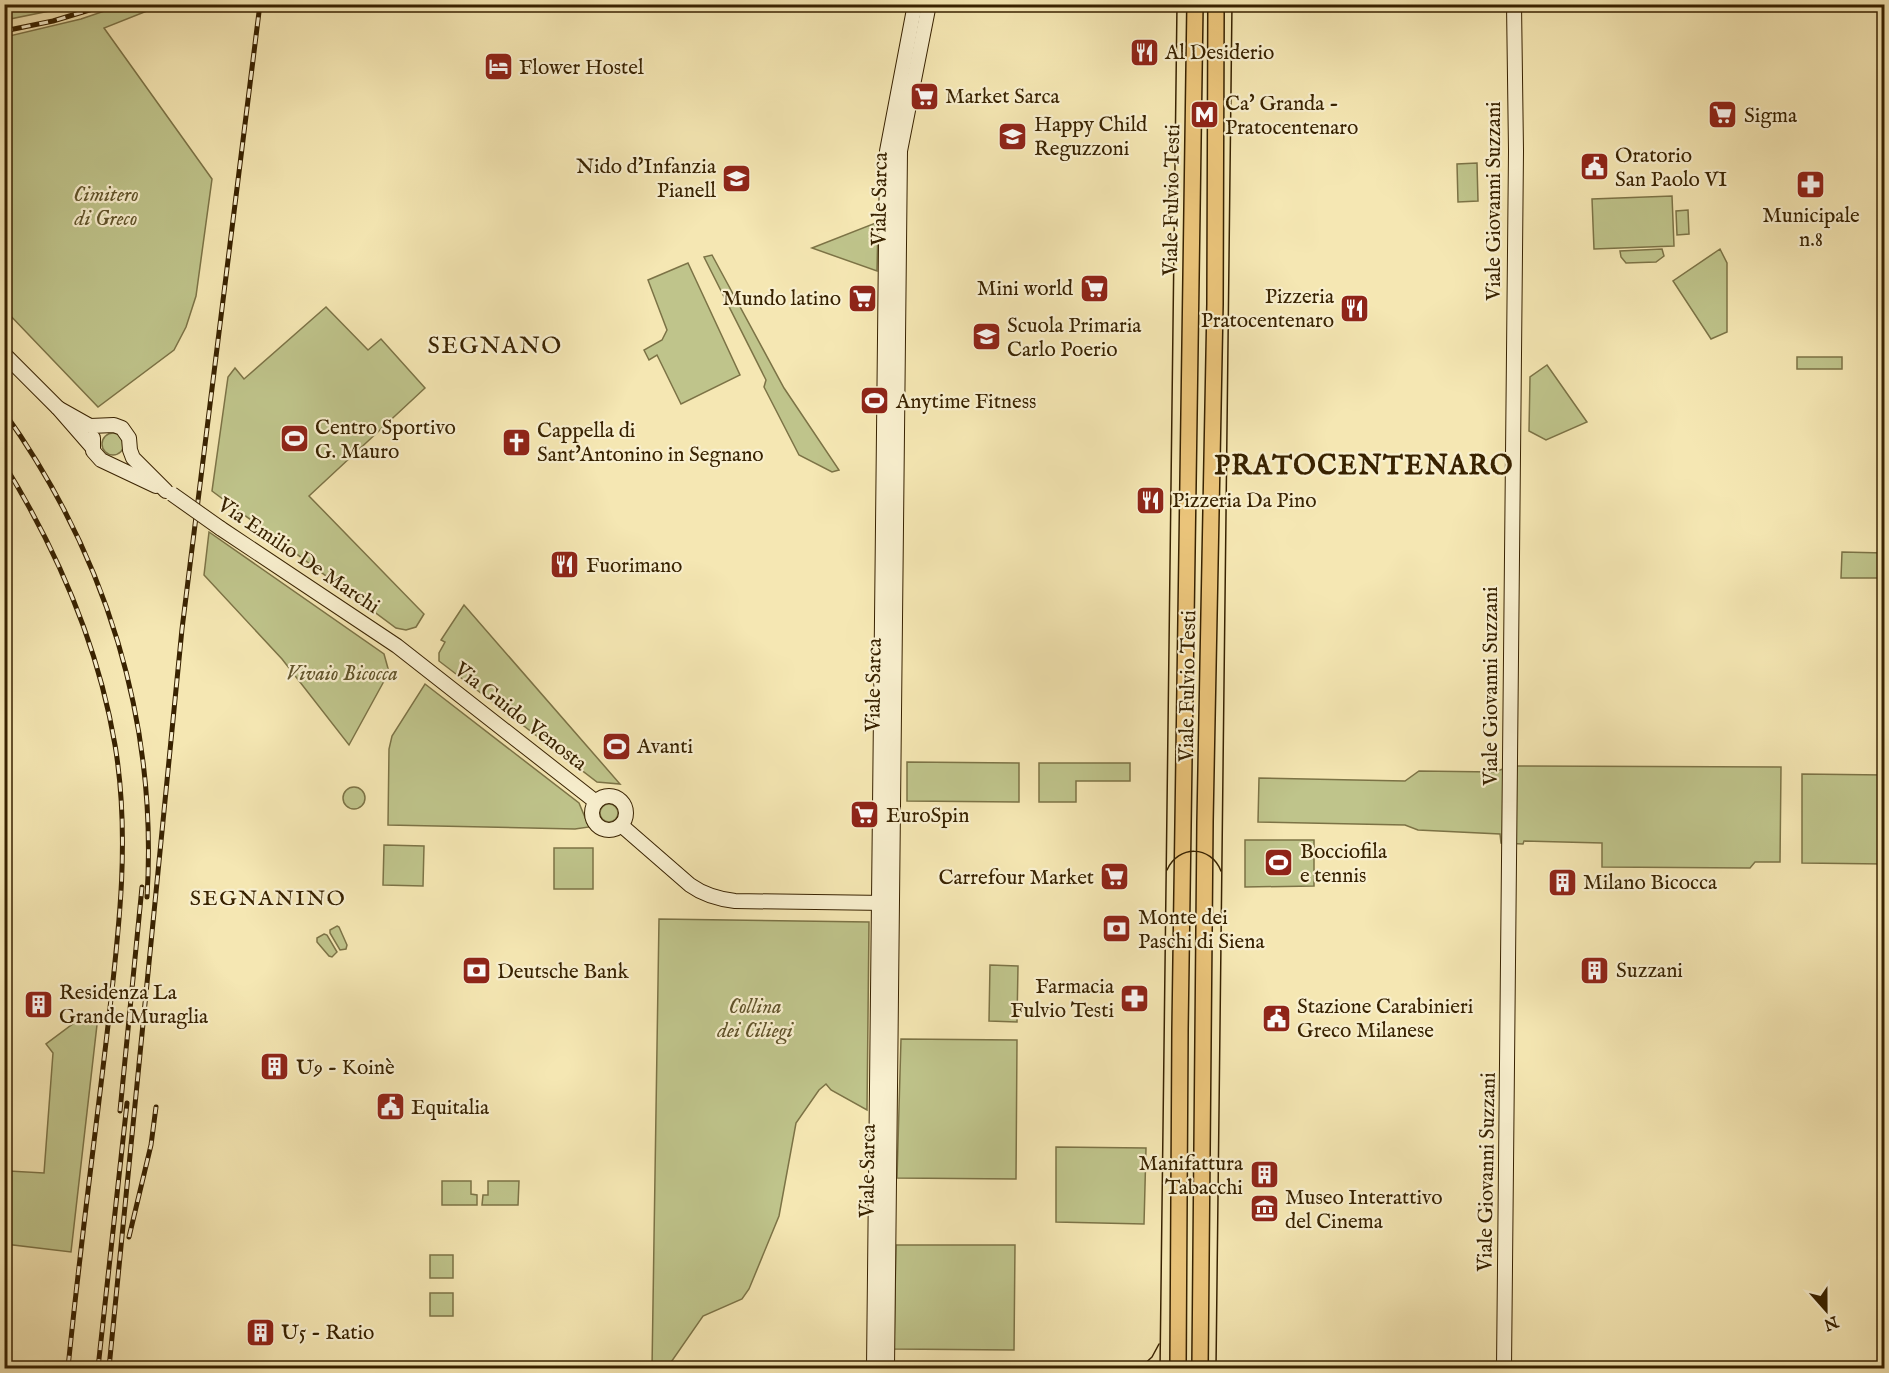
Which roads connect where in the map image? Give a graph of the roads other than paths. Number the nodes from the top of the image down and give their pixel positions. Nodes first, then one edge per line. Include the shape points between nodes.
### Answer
1 (915, 4) edge
2 (929, 4) edge
3 (1195, 4) edge
4 (1216, 4) edge
5 (1514, 4) edge
6 (4, 354) edge
7 (58, 408) junction
8 (104, 426) junction
9 (92, 447) junction
10 (130, 450) junction
11 (110, 463) junction
12 (169, 492) junction
13 (415, 660) joint
14 (596, 802) junction
15 (1183, 822) junction
16 (1205, 822) junction
17 (621, 825) junction
18 (885, 903) junction
19 (874, 1368) edge
20 (887, 1368) edge
21 (1178, 1368) edge
22 (1200, 1368) edge
23 (1504, 1368) edge

1 - 18 street, Viale Sarca via 887,151
2 - 18 street, Viale Sarca via 900,151
3 - 15 main road, Viale Fulvio Testi
4 - 16 main road, Viale Fulvio Testi via 1215,317
5 - 23 street, Viale Giovanni Suzzani via 1516,151
6 - 7 street, Via Emilio De Marchi
7 - 8 street, Via Emilio De Marchi via 85,424
7 - 9 street, Via Emilio De Marchi
8 - 9 street via 95,434
8 - 10 street, Via Emilio De Marchi via 116,426 126,432
9 - 11 street, Via Emilio De Marchi via 99,459
10 - 11 street via 121,461
10 - 12 street, Via Emilio De Marchi via 135,460
11 - 12 street, Via Emilio De Marchi
12 - 13 street, Via Emilio De Marchi, bridge
13 - 14 street, Via Guido Venosta
14 - 17 street via 592,814 598,826 610,830
14 - 17 street via 609,796 621,800 626,818
15 - 16 main road
15 - 21 main road, Viale Fulvio Testi
16 - 22 main road, Viale Fulvio Testi
17 - 18 street via 690,885 714,898 744,902
18 - 19 street, Viale Sarca
18 - 20 street, Viale Sarca

